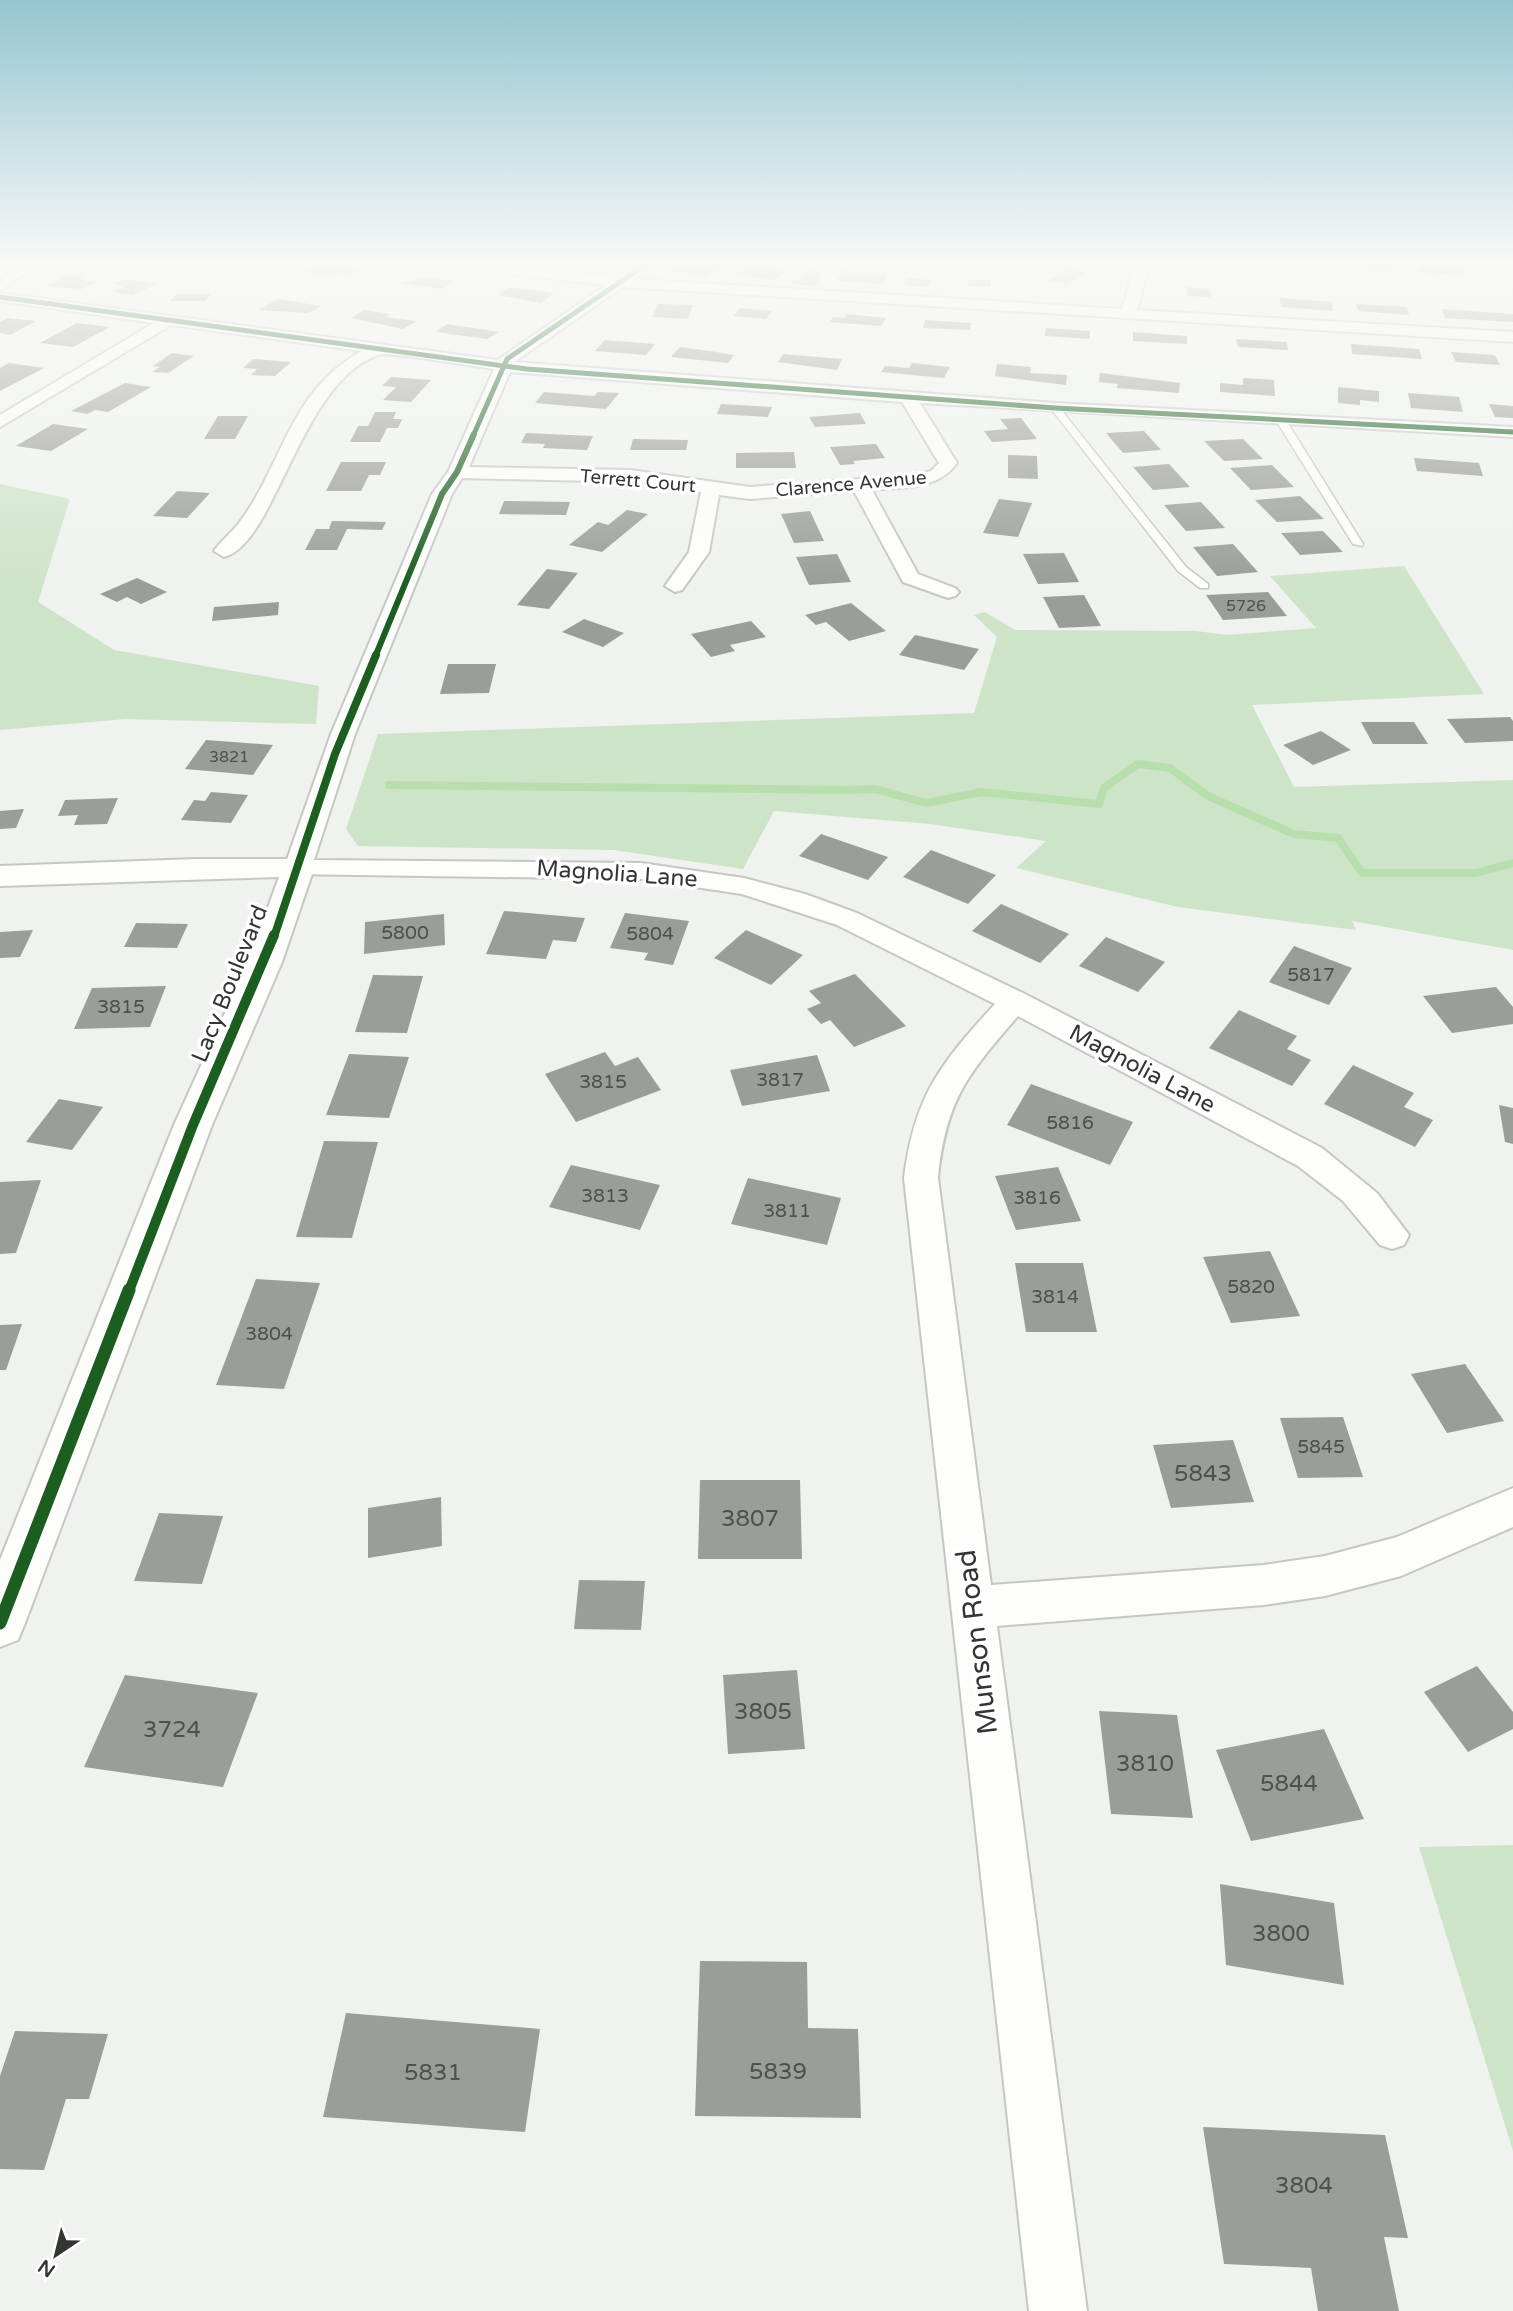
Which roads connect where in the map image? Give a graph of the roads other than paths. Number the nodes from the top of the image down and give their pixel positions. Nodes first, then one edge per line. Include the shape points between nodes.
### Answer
1 (88, 369) edge
2 (343, 369) edge
3 (503, 369) edge
4 (526, 369) edge
5 (907, 396) junction
6 (1055, 408) junction
7 (0, 422) edge
8 (1282, 422) junction
9 (1513, 432) edge
10 (457, 472) junction
11 (860, 485) junction
12 (711, 488) junction
13 (1358, 544) dead end
14 (224, 551) dead end
15 (675, 586) dead end
16 (1204, 586) dead end
17 (948, 592) dead end
18 (298, 868) junction
19 (0, 876) edge
20 (1014, 1001) junction
21 (1392, 1235) dead end
22 (1513, 1507) edge
23 (15, 1544) edge
24 (973, 1607) junction
25 (0, 1623) edge
26 (1059, 2311) edge

1 - 7 street
2 - 14 street via 312,406 248,525
3 - 10 street, Lacy Boulevard
4 - 5 street
5 - 6 street
5 - 11 street, Clarence Avenue via 948,463 946,469 927,479
6 - 8 street
6 - 16 lane via 1181,569
8 - 9 street
8 - 13 lane
10 - 12 street, Terrett Court via 630,476
10 - 18 street, Lacy Boulevard via 442,494 343,733
11 - 12 street, Clarence Avenue via 750,493
11 - 17 street via 910,578
12 - 15 street, Terrett Court via 699,552
18 - 19 street, Magnolia Lane
18 - 20 street, Magnolia Lane via 604,870 706,879 795,900 846,919
18 - 23 street, Lacy Boulevard via 265,962
20 - 21 street, Magnolia Lane via 1310,1157 1347,1182
20 - 24 street, Munson Road via 952,1072 934,1104 921,1178
22 - 24 street via 1401,1556 1325,1576
23 - 25 street, Lacy Boulevard
24 - 26 street, Munson Road

